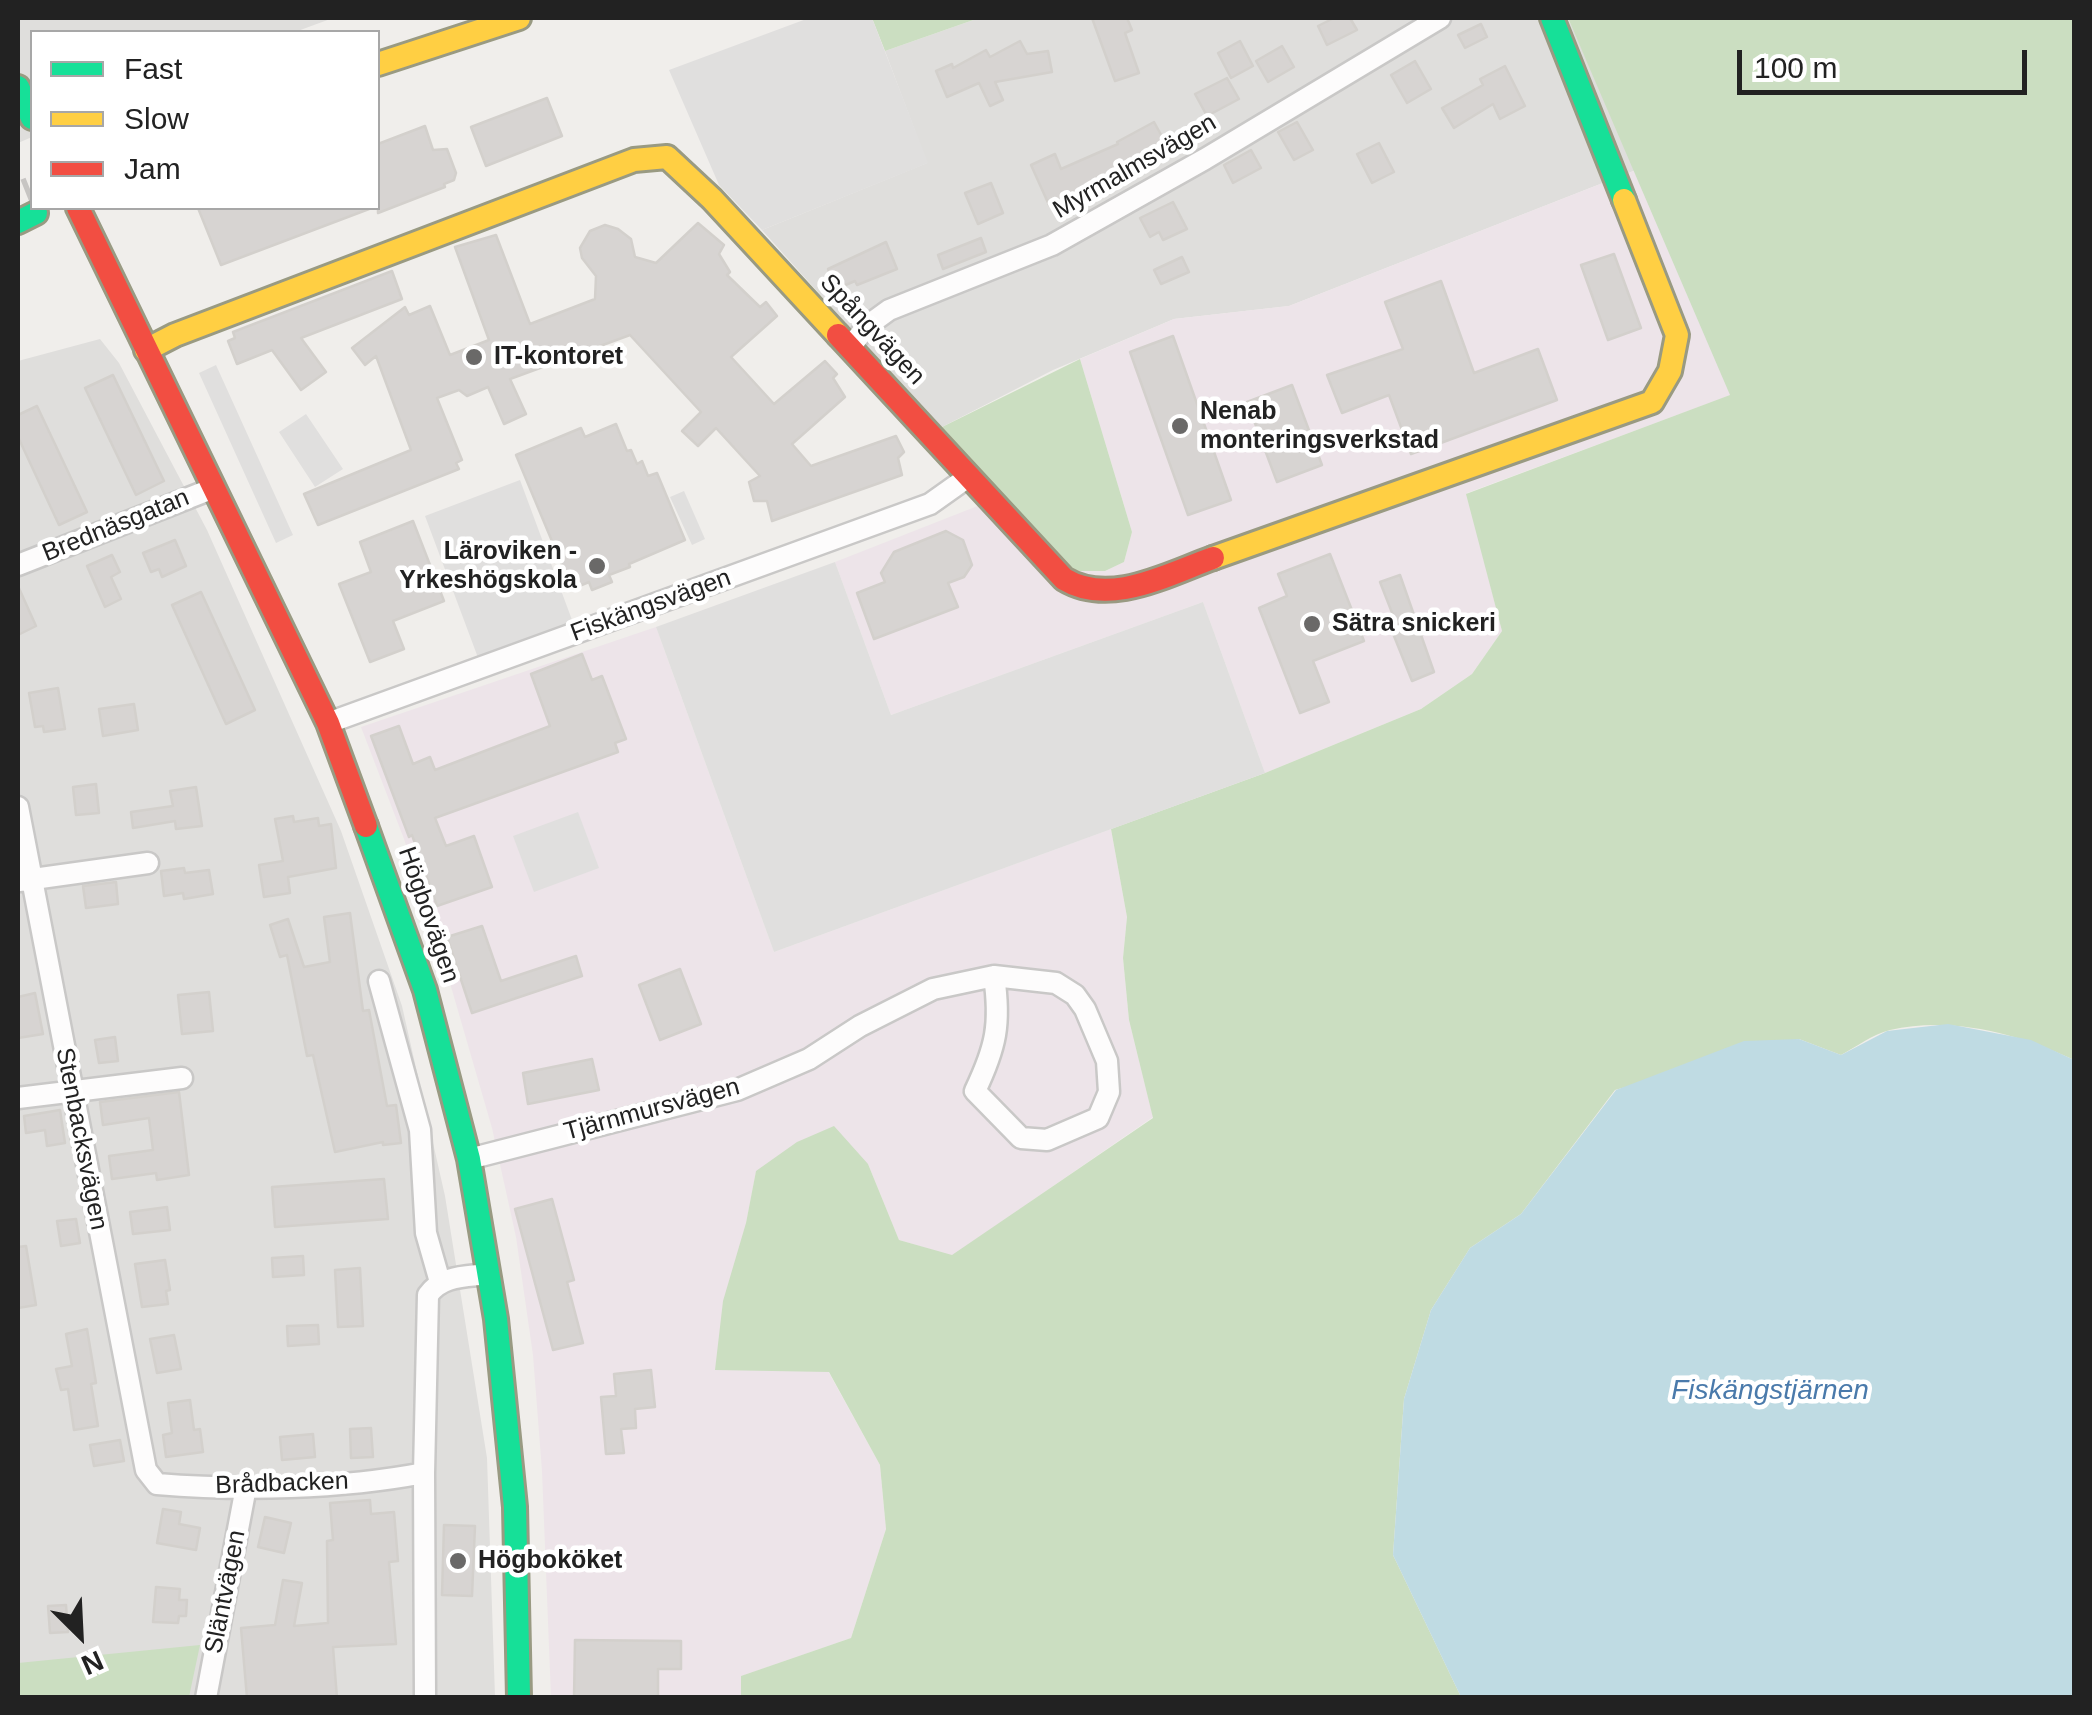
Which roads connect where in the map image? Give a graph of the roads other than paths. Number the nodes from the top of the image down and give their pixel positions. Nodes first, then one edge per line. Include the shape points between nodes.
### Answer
1 (458, 18) edge
2 (519, 18) edge
3 (1440, 18) edge
4 (1552, 18) edge
5 (380, 43) edge
6 (380, 63) edge
7 (18, 87) edge
8 (30, 113) edge
9 (79, 210) edge
10 (851, 346) junction
11 (146, 350) junction
12 (968, 477) junction
13 (214, 488) junction
14 (18, 565) edge
15 (328, 723) junction
16 (18, 807) edge
17 (148, 864) dead end
18 (24, 880) edge
19 (994, 976) junction
20 (380, 981) dead end
21 (182, 1078) dead end
22 (71, 1092) junction
23 (18, 1098) edge
24 (469, 1159) junction
25 (488, 1274) junction
26 (440, 1282) junction
27 (146, 1470) joint
28 (424, 1473) junction
29 (246, 1487) junction
30 (206, 1698) edge
31 (425, 1698) edge
32 (519, 1698) edge

1 - 5 main road
2 - 6 main road
3 - 10 street, Myrmalmsvägen via 1052,245 889,310
4 - 12 main road, Spångvägen via 1676,335 1669,382 1652,402 1137,586 1094,592 1064,579
7 - 8 main road
9 - 11 main road, Högbovägen
10 - 11 main road, Spångvägen via 683,169 654,156
10 - 12 main road, Spångvägen
11 - 13 main road, Högbovägen
12 - 15 street, Fiskängsvägen via 930,504
13 - 14 street, Brednäsgatan
13 - 15 main road, Högbovägen
15 - 24 main road, Högbovägen via 425,990
16 - 18 street, Stenbacksvägen
17 - 18 street
18 - 22 street, Stenbacksvägen
19 - 19 street, Tjärnmursvägen via 1056,983 1086,1009 1107,1061 1108,1092 1098,1118 1047,1140 1021,1138 975,1091 998,1031
19 - 24 street, Tjärnmursvägen via 933,989 809,1060 736,1090
20 - 26 street via 420,1130 426,1233
21 - 22 street
22 - 23 street
22 - 27 street, Stenbacksvägen
24 - 25 main road, Högbovägen
25 - 26 street
25 - 32 main road, Högbovägen via 515,1507
26 - 28 street via 427,1303
27 - 29 street, Brådbacken via 157,1484
28 - 29 street, Brådbacken
28 - 31 street
29 - 30 street, Släntvägen

